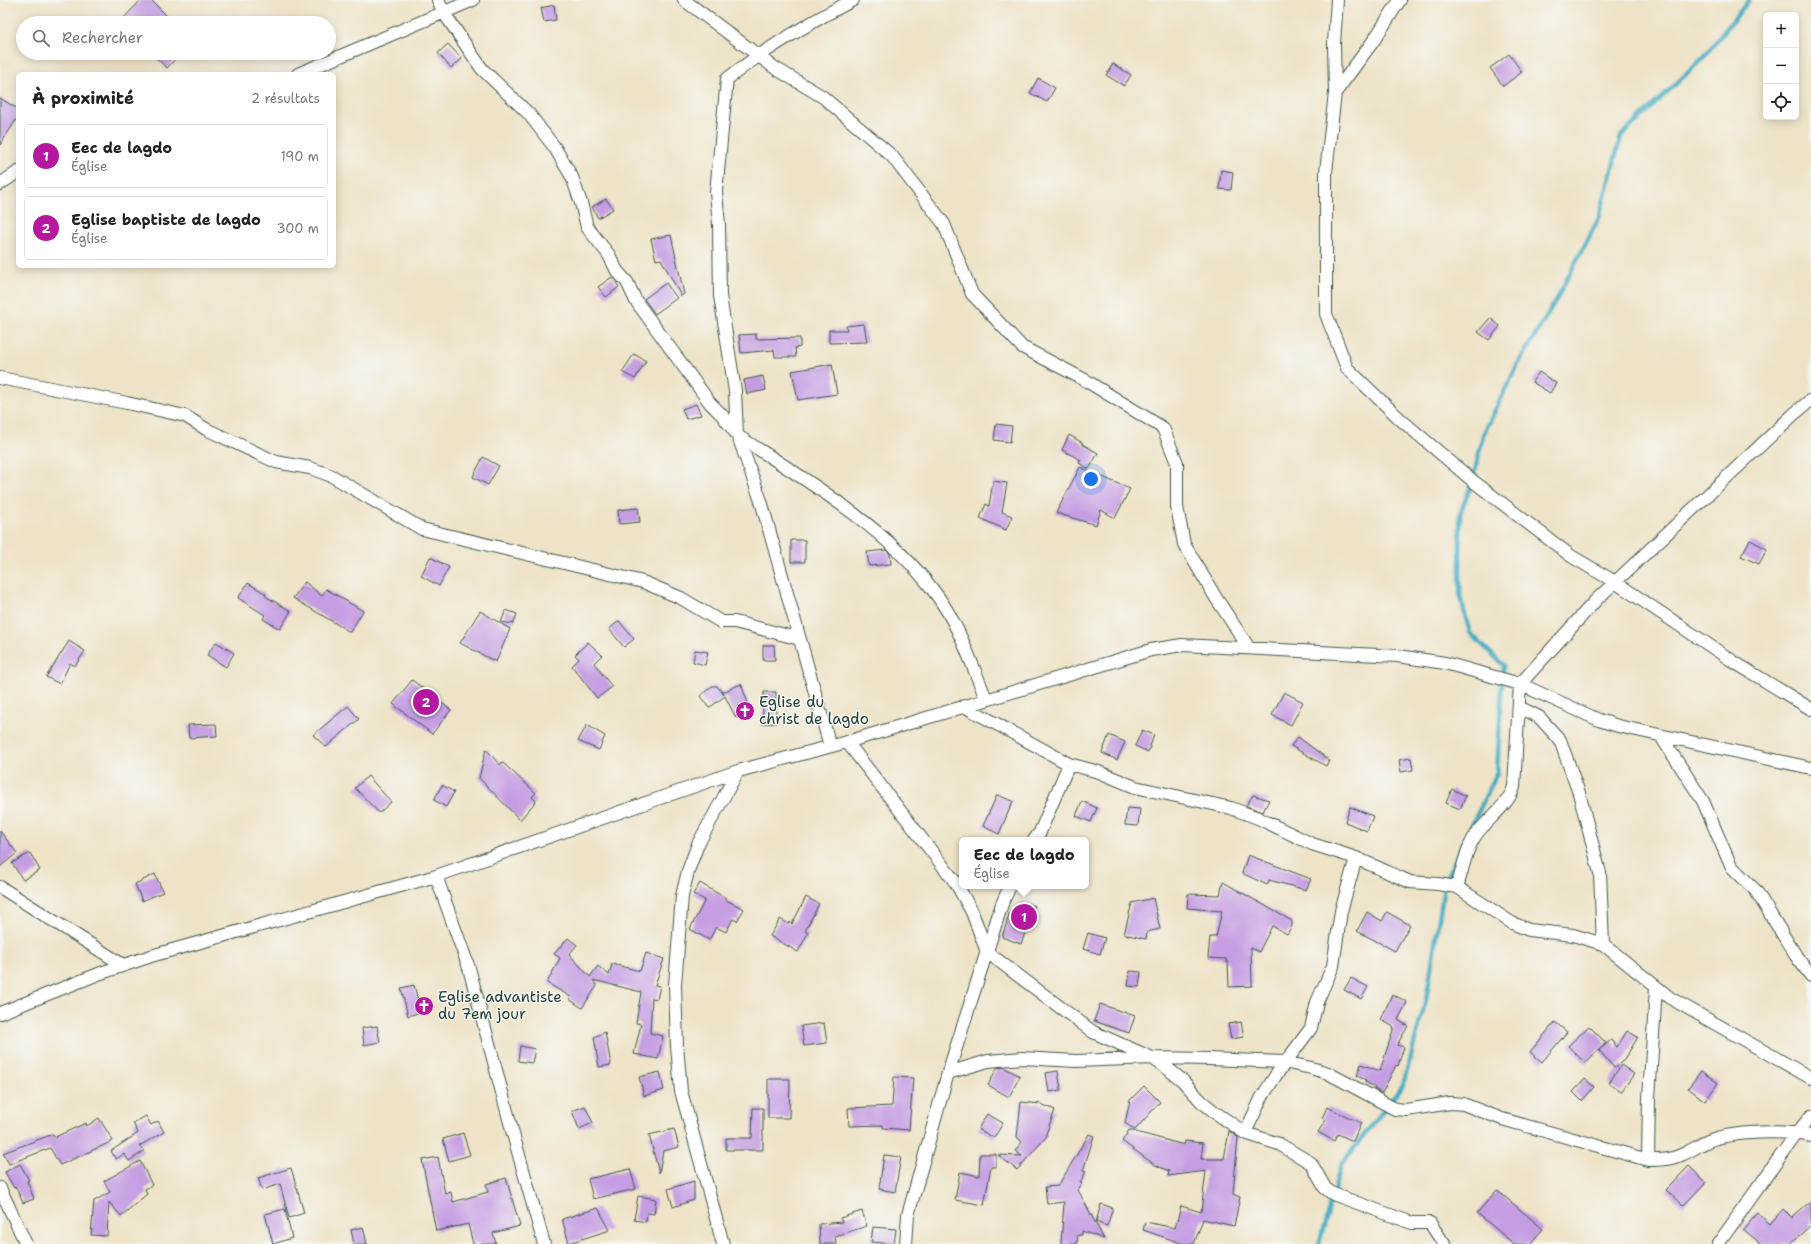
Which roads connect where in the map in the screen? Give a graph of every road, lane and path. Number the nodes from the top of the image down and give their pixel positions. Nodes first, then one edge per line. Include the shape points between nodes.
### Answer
1 (438, 0) edge
2 (473, 0) edge
3 (684, 0) edge
4 (853, 0) edge
5 (1337, 0) edge
6 (1400, 0) edge
7 (444, 13) junction
8 (758, 55) junction
9 (336, 58) edge
10 (332, 60) edge
11 (303, 72) edge
12 (1335, 93) junction
13 (16, 173) edge
14 (0, 184) edge
15 (0, 378) edge
16 (1811, 400) edge
17 (738, 436) junction
18 (1615, 582) junction
19 (800, 639) junction
20 (1249, 648) junction
21 (1520, 684) junction
22 (986, 699) junction
23 (964, 706) junction
24 (1519, 707) junction
25 (1811, 709) edge
26 (1660, 735) junction
27 (847, 742) junction
28 (830, 746) junction
29 (1069, 764) junction
30 (1811, 768) edge
31 (738, 771) junction
32 (1036, 837) edge
33 (1356, 858) junction
34 (436, 876) junction
35 (0, 887) edge
36 (1457, 887) junction
37 (959, 888) edge
38 (959, 889) edge
39 (1009, 889) edge
40 (1603, 944) junction
41 (987, 952) junction
42 (123, 965) junction
43 (1811, 976) edge
44 (1656, 988) junction
45 (0, 1013) edge
46 (1152, 1058) junction
47 (1284, 1062) junction
48 (948, 1073) junction
49 (1811, 1078) edge
50 (1811, 1116) edge
51 (1245, 1132) junction
52 (1797, 1133) junction
53 (1811, 1136) edge
54 (1648, 1160) junction
55 (0, 1188) edge
56 (26, 1244) edge
57 (544, 1244) edge
58 (723, 1244) edge
59 (906, 1244) edge
60 (1444, 1244) edge
61 (1718, 1244) edge

1 - 7 street
2 - 7 street
3 - 8 street
4 - 8 street
5 - 12 street via 1334,43
6 - 12 street
7 - 9 street
7 - 17 street via 482,69 529,114 555,148 572,177 587,227 609,254 636,301 710,403
8 - 17 street via 727,79 716,192 720,296 735,391
8 - 20 street via 823,97 892,156 944,224 972,294 1022,347 1085,380 1163,428 1177,463 1177,507 1184,544
10 - 11 street
12 - 18 street via 1326,172 1326,314 1347,368 1400,419 1474,481 1571,556
13 - 14 street
15 - 19 street via 185,416 206,429 276,462 310,468 332,476 422,529 643,582 681,598 721,622 735,622
16 - 18 street
17 - 19 street via 762,501
17 - 22 street via 836,501 911,563 934,590 960,634
18 - 21 street via 1557,640
18 - 25 street via 1734,662
19 - 28 street
20 - 21 street via 1398,656 1445,663
20 - 22 street via 1182,645 1151,650
21 - 24 street
21 - 26 street via 1599,720
22 - 23 street
23 - 27 street
23 - 29 street
24 - 36 street via 1514,787 1511,796 1477,833 1470,846
24 - 40 street via 1539,717 1560,740 1579,793 1600,874
26 - 30 street
26 - 43 street via 1703,801 1731,866 1756,892
27 - 28 street
27 - 37 street
28 - 31 street
29 - 32 street
29 - 33 street via 1135,786 1231,808 1312,844
31 - 34 street
31 - 58 street via 698,844 688,871 682,896 675,984 681,1091
33 - 36 street via 1410,882
33 - 47 street via 1342,911 1333,966 1317,1002 1311,1028
34 - 42 street
34 - 57 street via 469,968
35 - 42 street
36 - 40 street via 1512,924 1529,930 1573,935
38 - 41 street via 972,912
39 - 41 street
40 - 44 street
41 - 46 street via 1093,1032
41 - 48 street
42 - 45 street
44 - 49 street
44 - 54 street
46 - 47 street
46 - 48 street via 1076,1061 1022,1058 988,1061
46 - 51 street via 1182,1080 1216,1113
47 - 51 street via 1262,1097
47 - 54 street via 1328,1073 1395,1108 1406,1110 1450,1103 1463,1104 1502,1119
48 - 59 street via 908,1215
50 - 52 street
51 - 60 street via 1279,1144 1311,1163 1325,1188 1333,1194 1412,1223 1430,1223
52 - 53 street
52 - 54 street via 1731,1135 1709,1141 1680,1156
52 - 61 street
55 - 56 street

